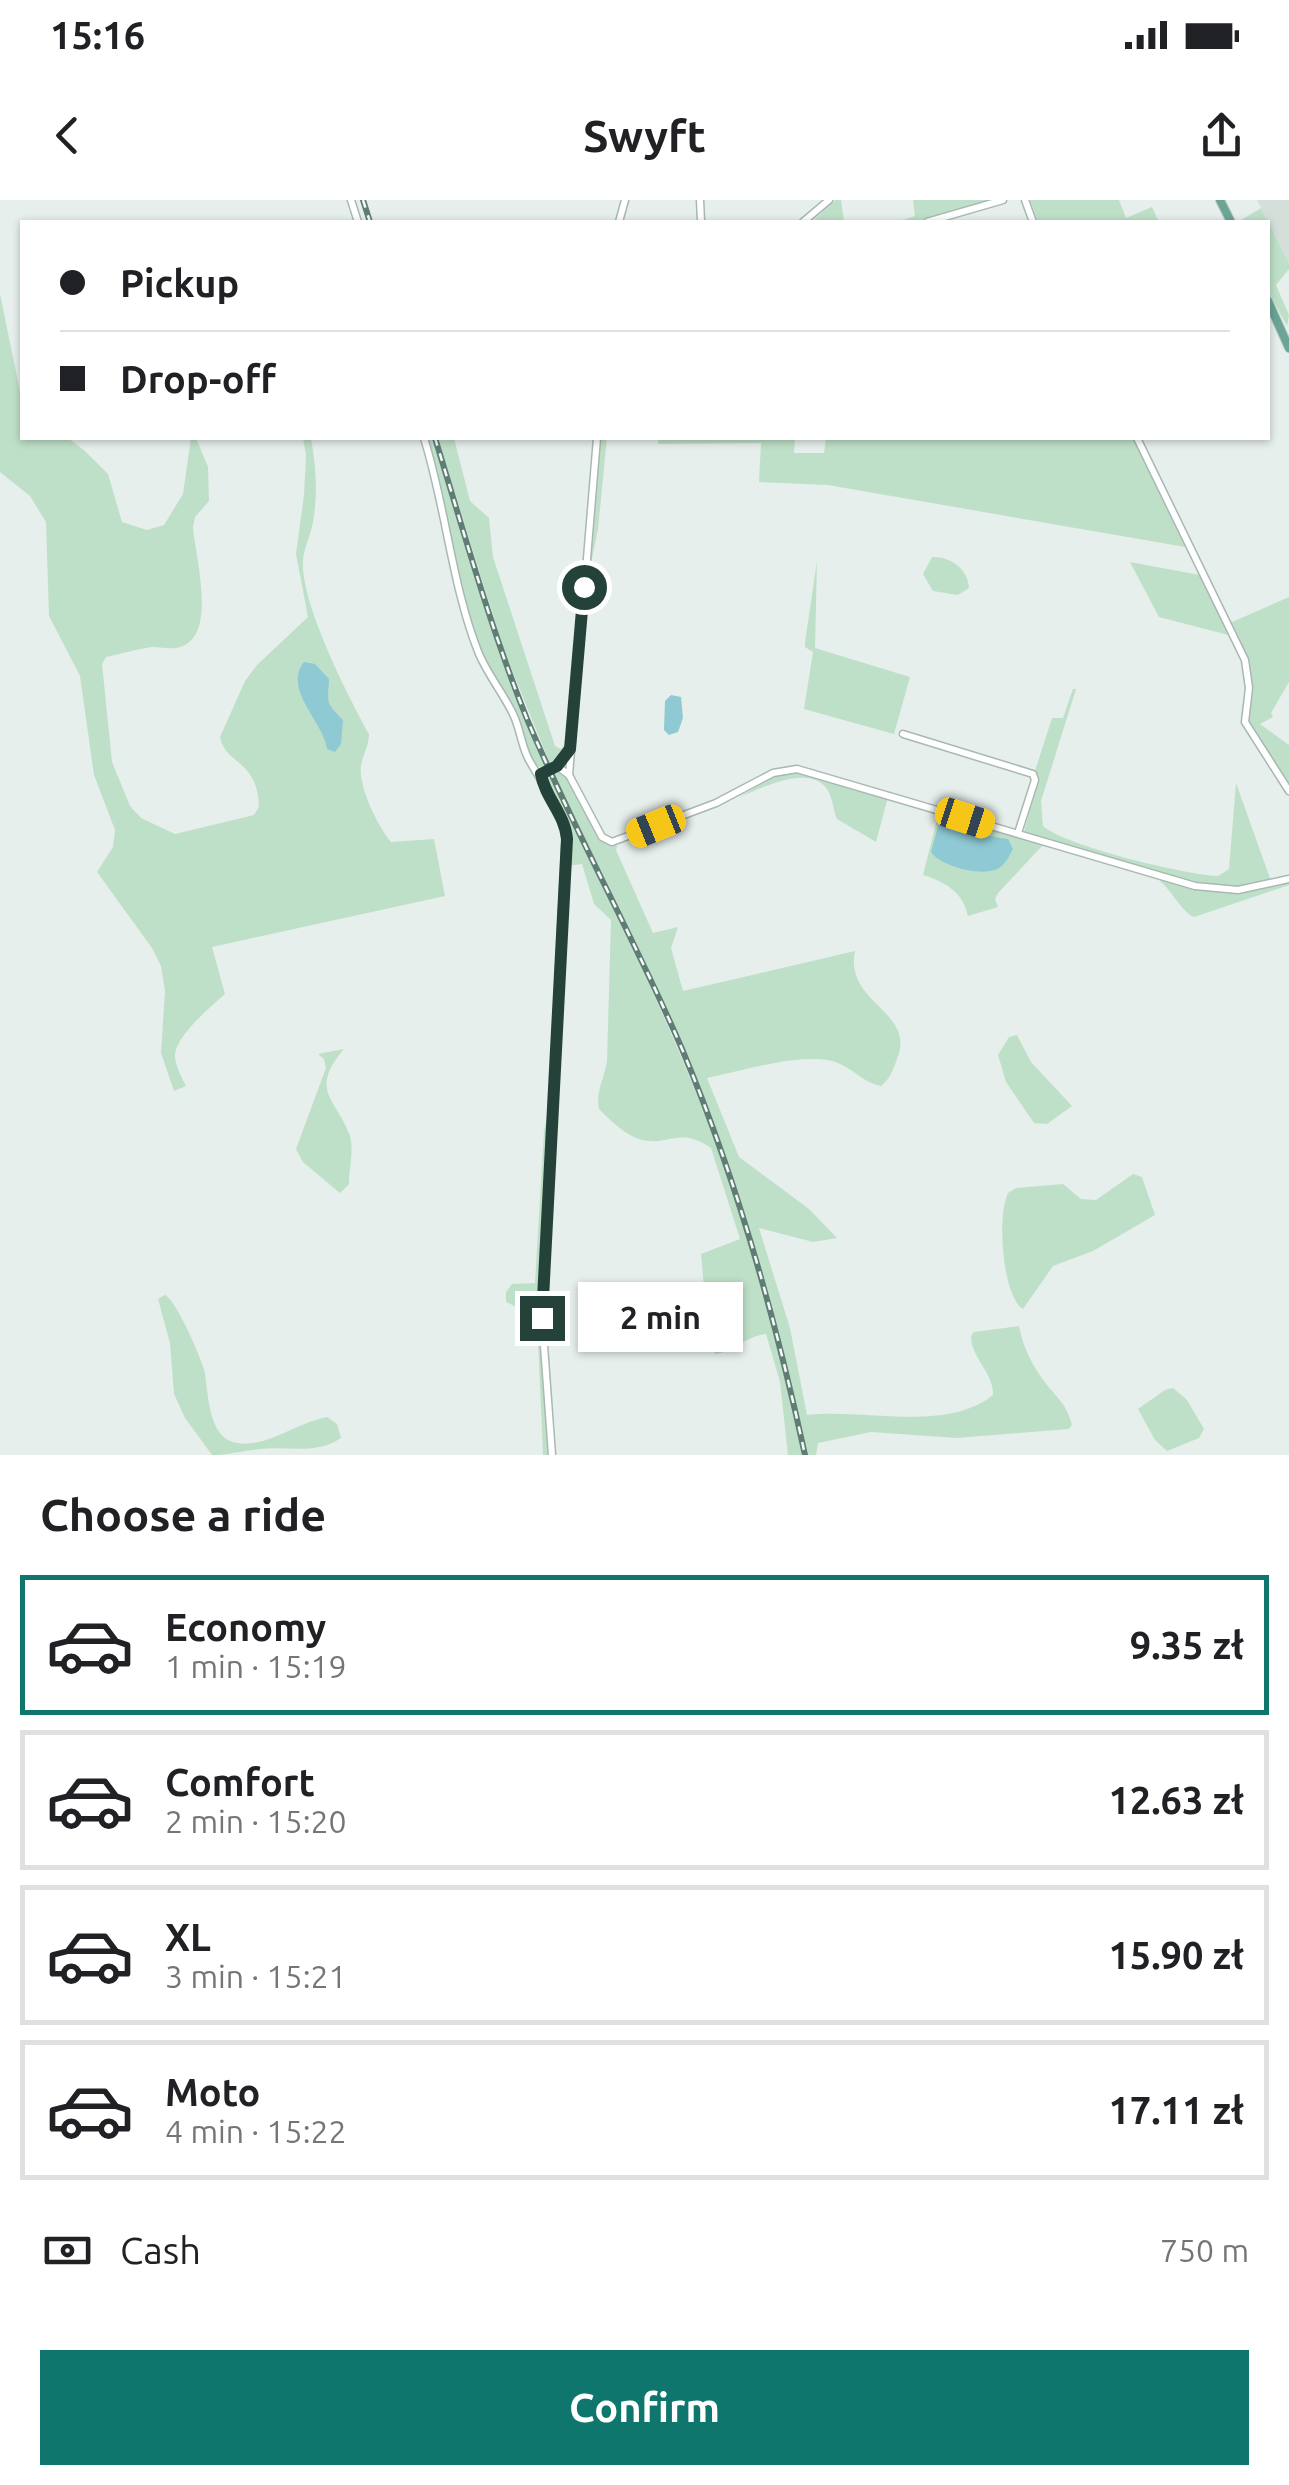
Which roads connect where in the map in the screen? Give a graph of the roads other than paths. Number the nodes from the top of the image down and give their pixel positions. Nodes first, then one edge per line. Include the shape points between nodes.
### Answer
1 (829, 200) edge
2 (1003, 200) edge
3 (805, 220) edge
4 (934, 220) edge
5 (1270, 305) edge
6 (1289, 348) edge
7 (425, 440) edge
8 (597, 440) edge
9 (1138, 440) edge
10 (903, 734) dead end
11 (570, 749) junction
12 (557, 766) junction
13 (541, 774) junction
14 (569, 776) junction
15 (1289, 791) edge
16 (1018, 833) junction
17 (1289, 878) edge
18 (552, 1455) edge

1 - 3 street
2 - 4 street
5 - 6 main road
7 - 13 street via 478,650
8 - 11 street
9 - 15 street via 1245,660 1245,722
10 - 16 street via 1033,774
11 - 12 street
11 - 14 street
12 - 13 street
12 - 14 street
13 - 18 street via 567,839 542,1318
14 - 16 street via 602,836 612,842 792,769
16 - 17 street via 1195,886 1238,890

